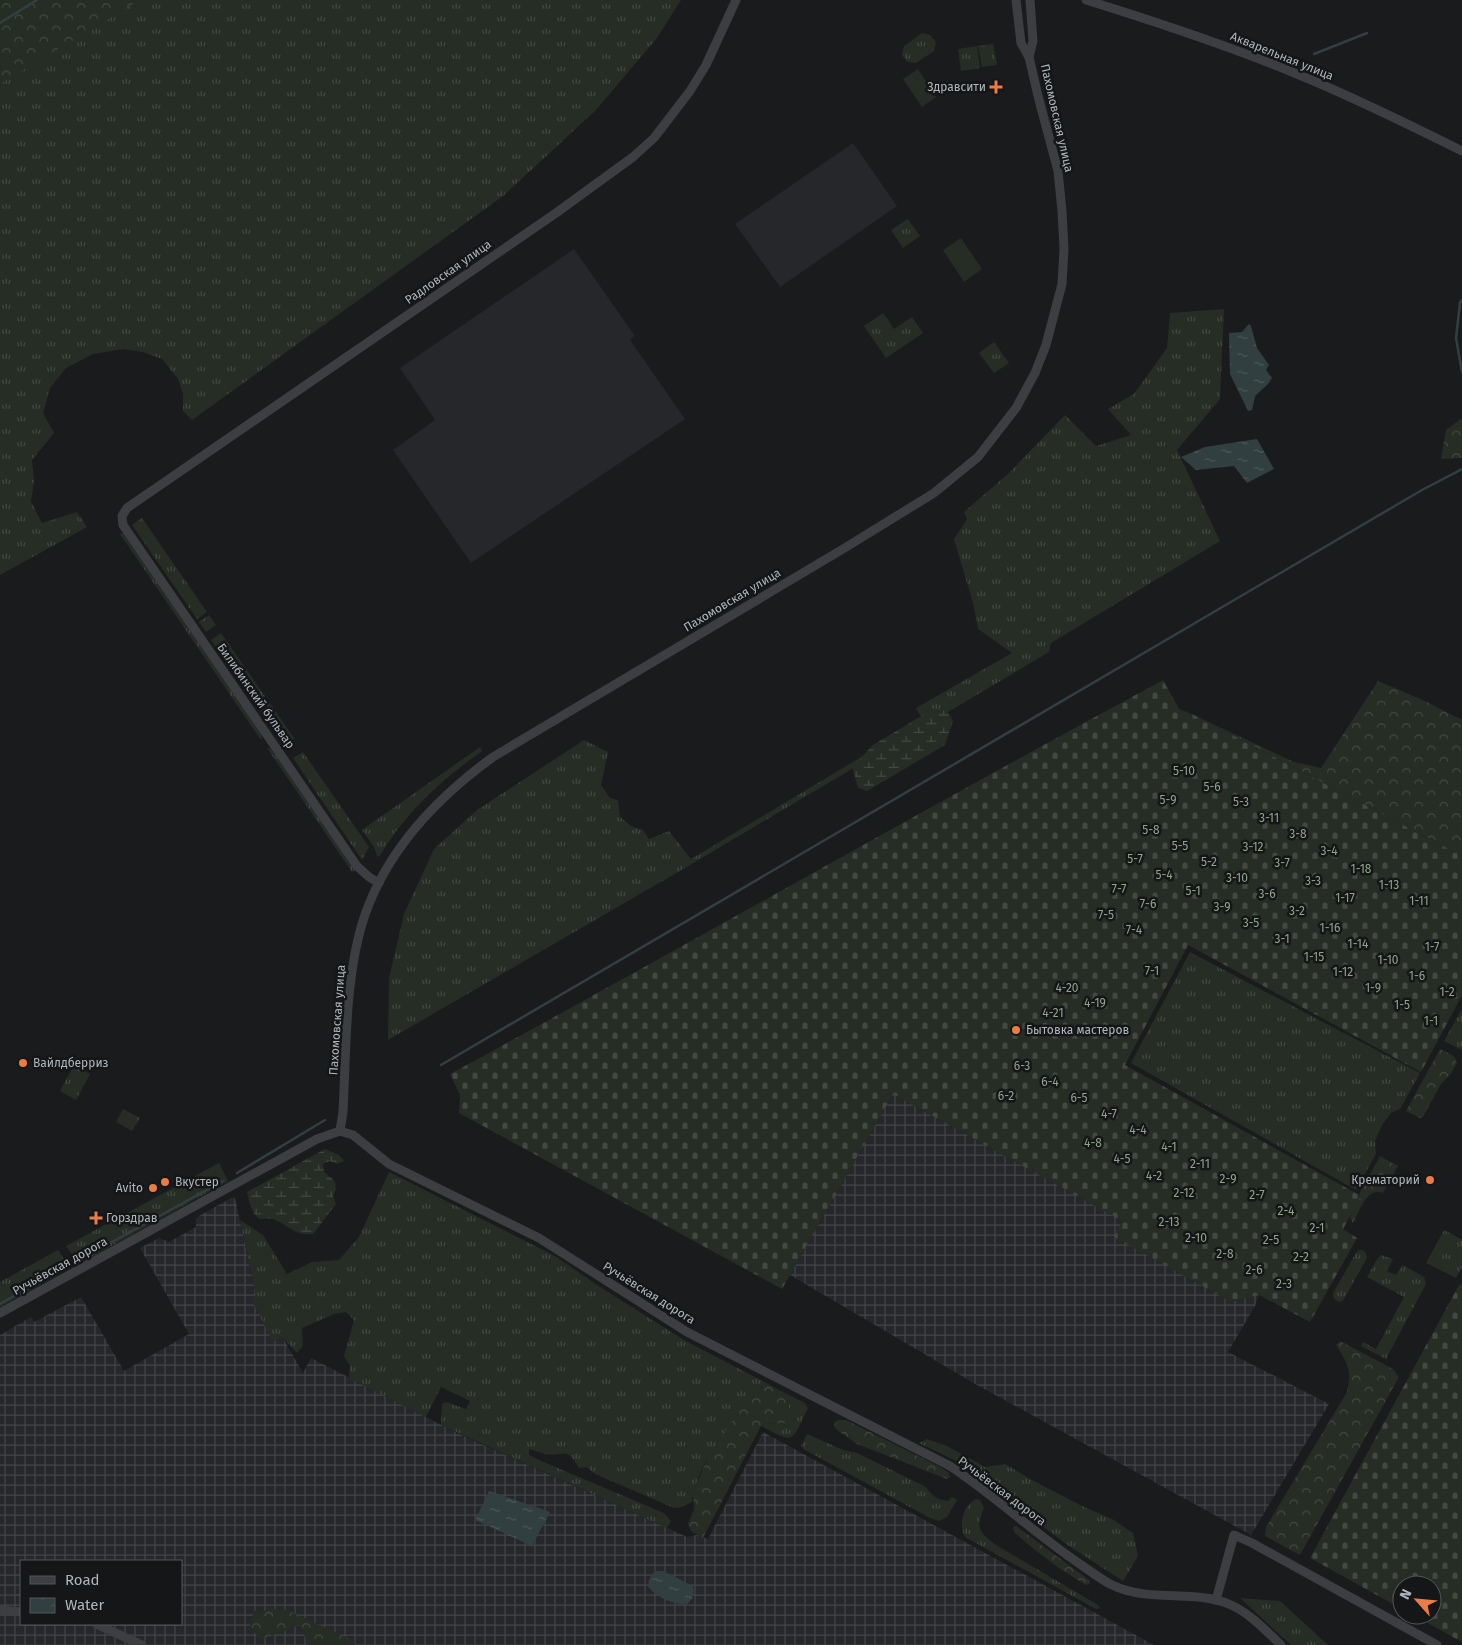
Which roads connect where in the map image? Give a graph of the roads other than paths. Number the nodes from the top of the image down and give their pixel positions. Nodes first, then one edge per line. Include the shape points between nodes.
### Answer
1 (736, 0) edge
2 (1016, 0) edge
3 (1030, 0) edge
4 (1086, 0) edge
5 (1030, 57) junction
6 (1462, 151) edge
7 (122, 516) joint
8 (379, 883) junction
9 (340, 1131) junction
10 (0, 1313) edge
11 (1216, 1600) junction
12 (0, 1610) edge
13 (20, 1612) edge
14 (98, 1625) edge
15 (142, 1645) edge
16 (1281, 1645) edge
17 (1438, 1645) edge

1 - 7 street, Радловская улица via 706,65 690,91 654,138 633,157 127,508
2 - 5 street, Пахомовская улица via 1021,43
3 - 5 street, Пахомовская улица via 1033,41
4 - 6 street, Акварельная улица via 1298,74
5 - 8 street, Пахомовская улица via 1058,171 1064,249 1062,284 1046,345 1035,372 1016,408 996,435 978,457 934,492 493,757 461,781 423,818
7 - 8 street, Билибинский бульвар via 123,525 357,866
8 - 9 street, Пахомовская улица via 366,913 353,963 344,1112
9 - 10 street, Ручьёвская дорога via 317,1139
9 - 11 street, Ручьёвская дорога via 353,1135 390,1164 540,1238 687,1332 950,1466 1050,1544 1112,1585 1141,1594
11 - 16 street, Ручьёвская дорога via 1243,1611
11 - 17 street via 1234,1535
12 - 13 street
14 - 15 street

